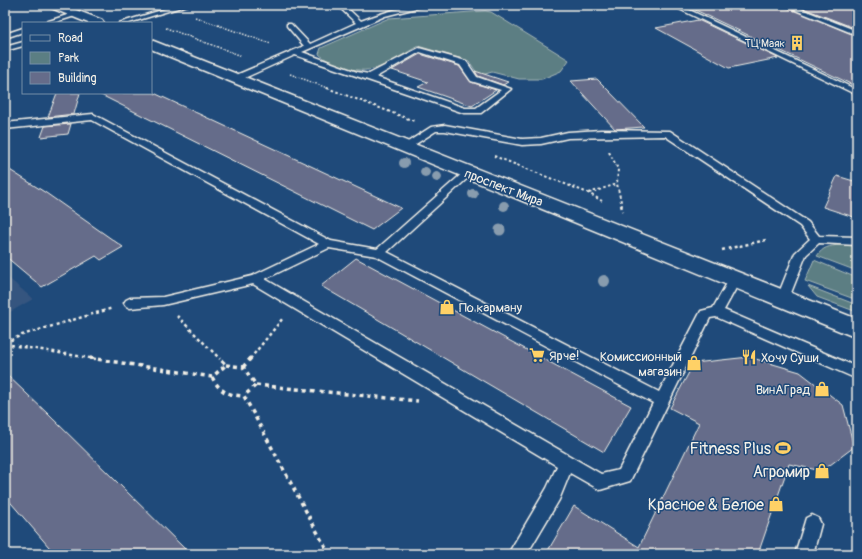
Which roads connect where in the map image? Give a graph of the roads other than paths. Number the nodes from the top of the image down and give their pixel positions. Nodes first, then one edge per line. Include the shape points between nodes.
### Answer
1 (53, 5) edge
2 (185, 5) edge
3 (340, 5) edge
4 (425, 5) edge
5 (674, 5) edge
6 (786, 5) edge
7 (76, 14) junction
8 (49, 22) edge
9 (93, 22) edge
10 (126, 22) edge
11 (360, 24) junction
12 (289, 25) dead end
13 (22, 30) edge
14 (857, 33) edge
15 (5, 36) edge
16 (22, 44) edge
17 (152, 44) edge
18 (309, 47) junction
19 (5, 49) edge
20 (294, 52) junction
21 (370, 77) junction
22 (237, 78) junction
23 (857, 93) edge
24 (464, 110) junction
25 (5, 126) edge
26 (457, 131) junction
27 (405, 147) junction
28 (468, 173) junction
29 (816, 239) junction
30 (857, 242) edge
31 (328, 244) junction
32 (379, 253) junction
33 (255, 279) junction
34 (735, 279) junction
35 (783, 298) junction
36 (130, 303) road end
37 (717, 312) junction
38 (857, 329) edge
39 (857, 373) edge
40 (662, 401) junction
41 (567, 462) junction
42 (812, 524) dead end
43 (517, 554) edge
44 (804, 554) edge

1 - 7 main road
2 - 10 lane
3 - 11 lane
4 - 11 lane via 383,15
5 - 23 lane
6 - 14 lane
7 - 8 lane
7 - 9 main road
11 - 18 lane
12 - 18 lane
13 - 15 lane
16 - 19 lane
17 - 22 main road, проспект Мира
18 - 20 lane
20 - 21 lane
20 - 22 lane
21 - 24 lane
21 - 24 lane via 419,50 463,63 474,79 507,89 478,111
22 - 27 main road, проспект Мира
24 - 26 lane via 453,123
25 - 31 lane via 93,117
26 - 27 lane via 434,129
26 - 29 lane via 522,142 568,135 667,132 804,224
27 - 28 main road, проспект Мира
28 - 32 lane
28 - 34 main road, проспект Мира
29 - 30 lane
29 - 35 lane via 801,253
31 - 32 lane
31 - 33 lane
32 - 40 lane
33 - 36 lane via 164,301
33 - 41 lane
34 - 35 main road, проспект Мира
34 - 37 lane
35 - 38 main road, проспект Мира
37 - 39 lane
37 - 40 lane via 706,314
40 - 41 lane via 624,476 600,482
41 - 43 lane via 553,494
42 - 44 lane

